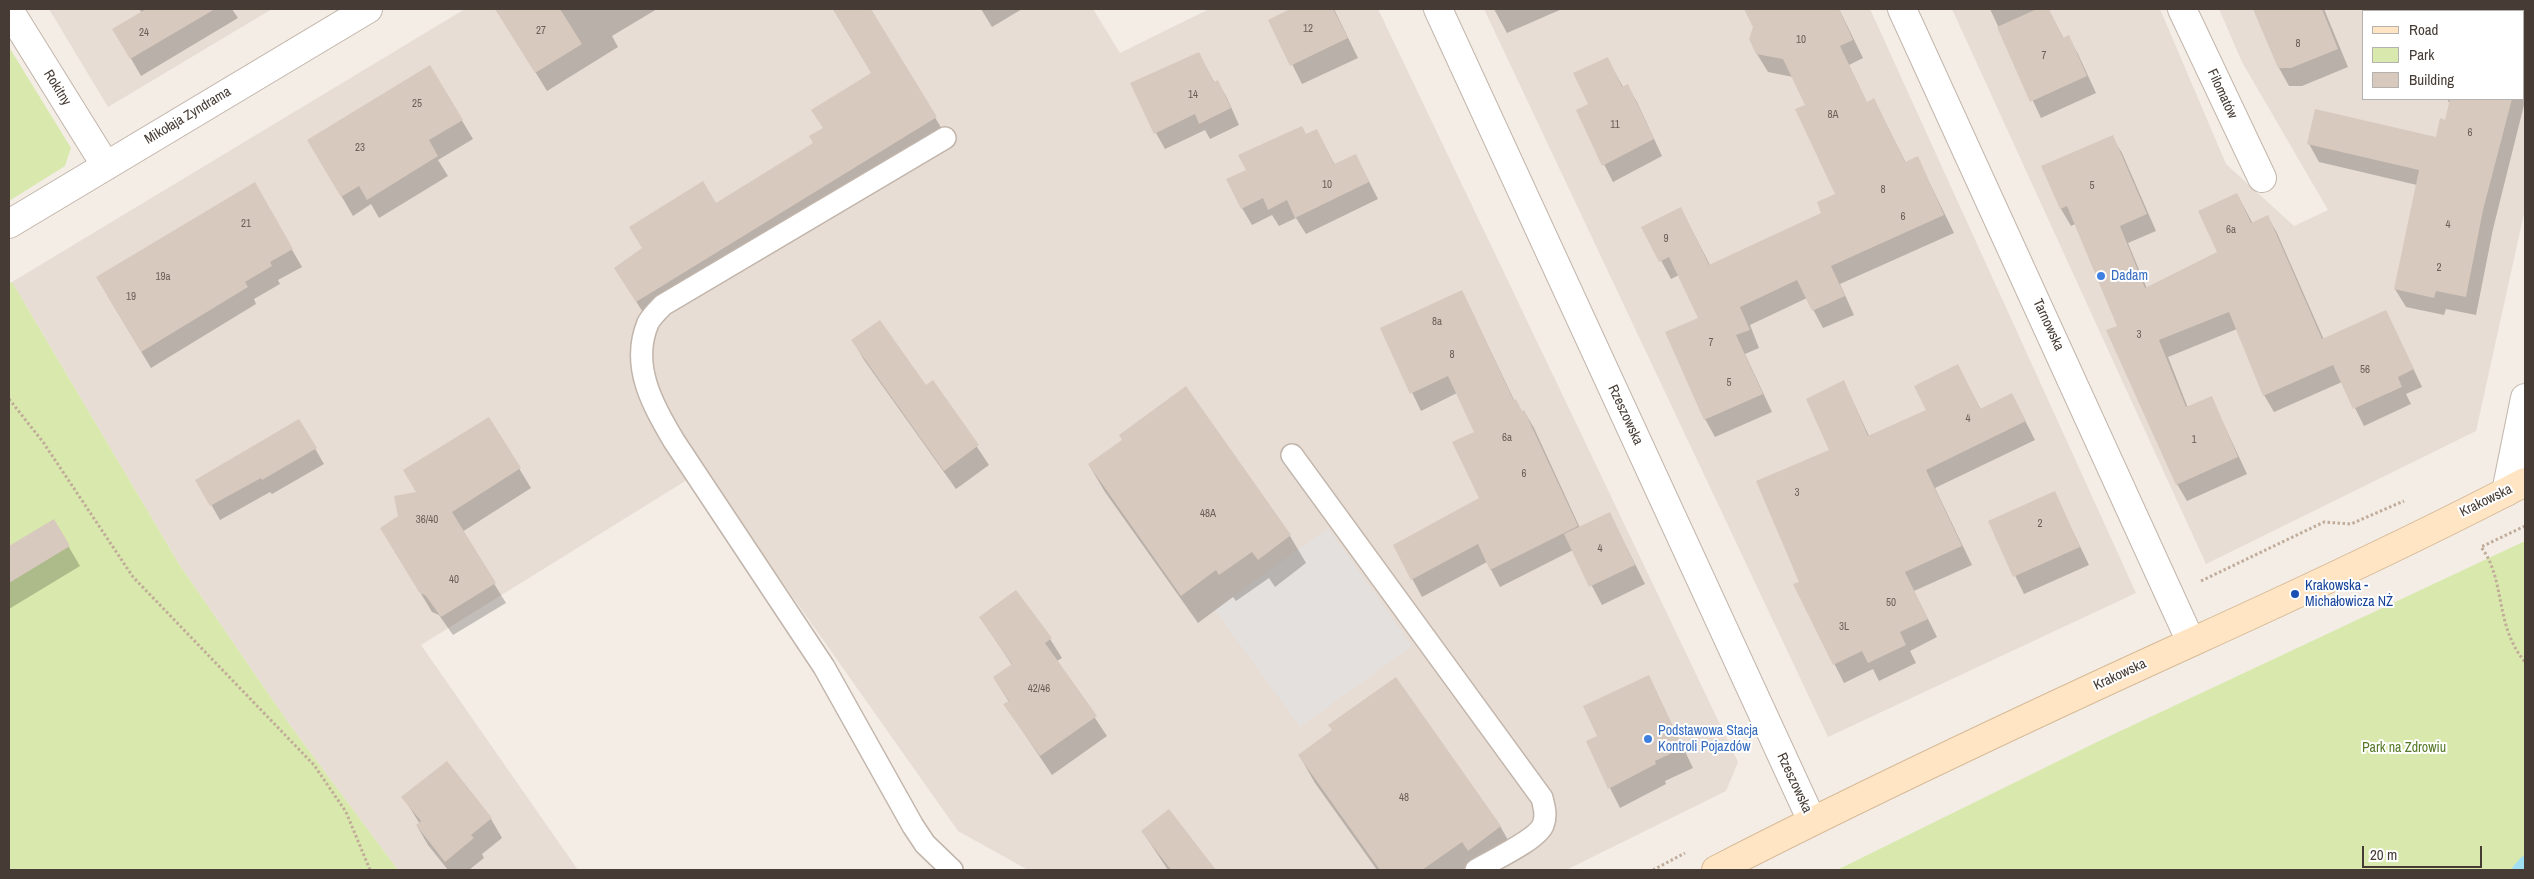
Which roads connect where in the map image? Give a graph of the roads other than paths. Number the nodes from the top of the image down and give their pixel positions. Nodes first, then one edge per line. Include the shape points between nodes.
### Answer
1 (368, 9) edge
2 (1438, 9) edge
3 (1902, 9) edge
4 (2182, 9) edge
5 (9, 10) edge
6 (946, 138) dead end
7 (106, 166) junction
8 (2262, 178) dead end
9 (9, 224) edge
10 (2525, 398) edge
11 (1292, 455) dead end
12 (2516, 487) edge
13 (2191, 642) junction
14 (1812, 821) junction
15 (952, 870) edge
16 (1476, 870) edge
17 (1716, 870) edge

1 - 7 street, Mikołaja Zyndrama
2 - 14 street, Rzeszowska
3 - 13 street, Tarnowska
4 - 8 street, Filomatów
5 - 7 street, Rokitny
6 - 15 lane via 663,304 649,322 642,352 643,377 656,410 674,441 824,668 913,826 925,844
7 - 9 street, Mikołaja Zyndrama
10 - 12 street
11 - 16 lane via 1542,798 1543,826 1532,837
12 - 13 main road, Krakowska
13 - 14 main road, Krakowska
14 - 17 main road, Krakowska

